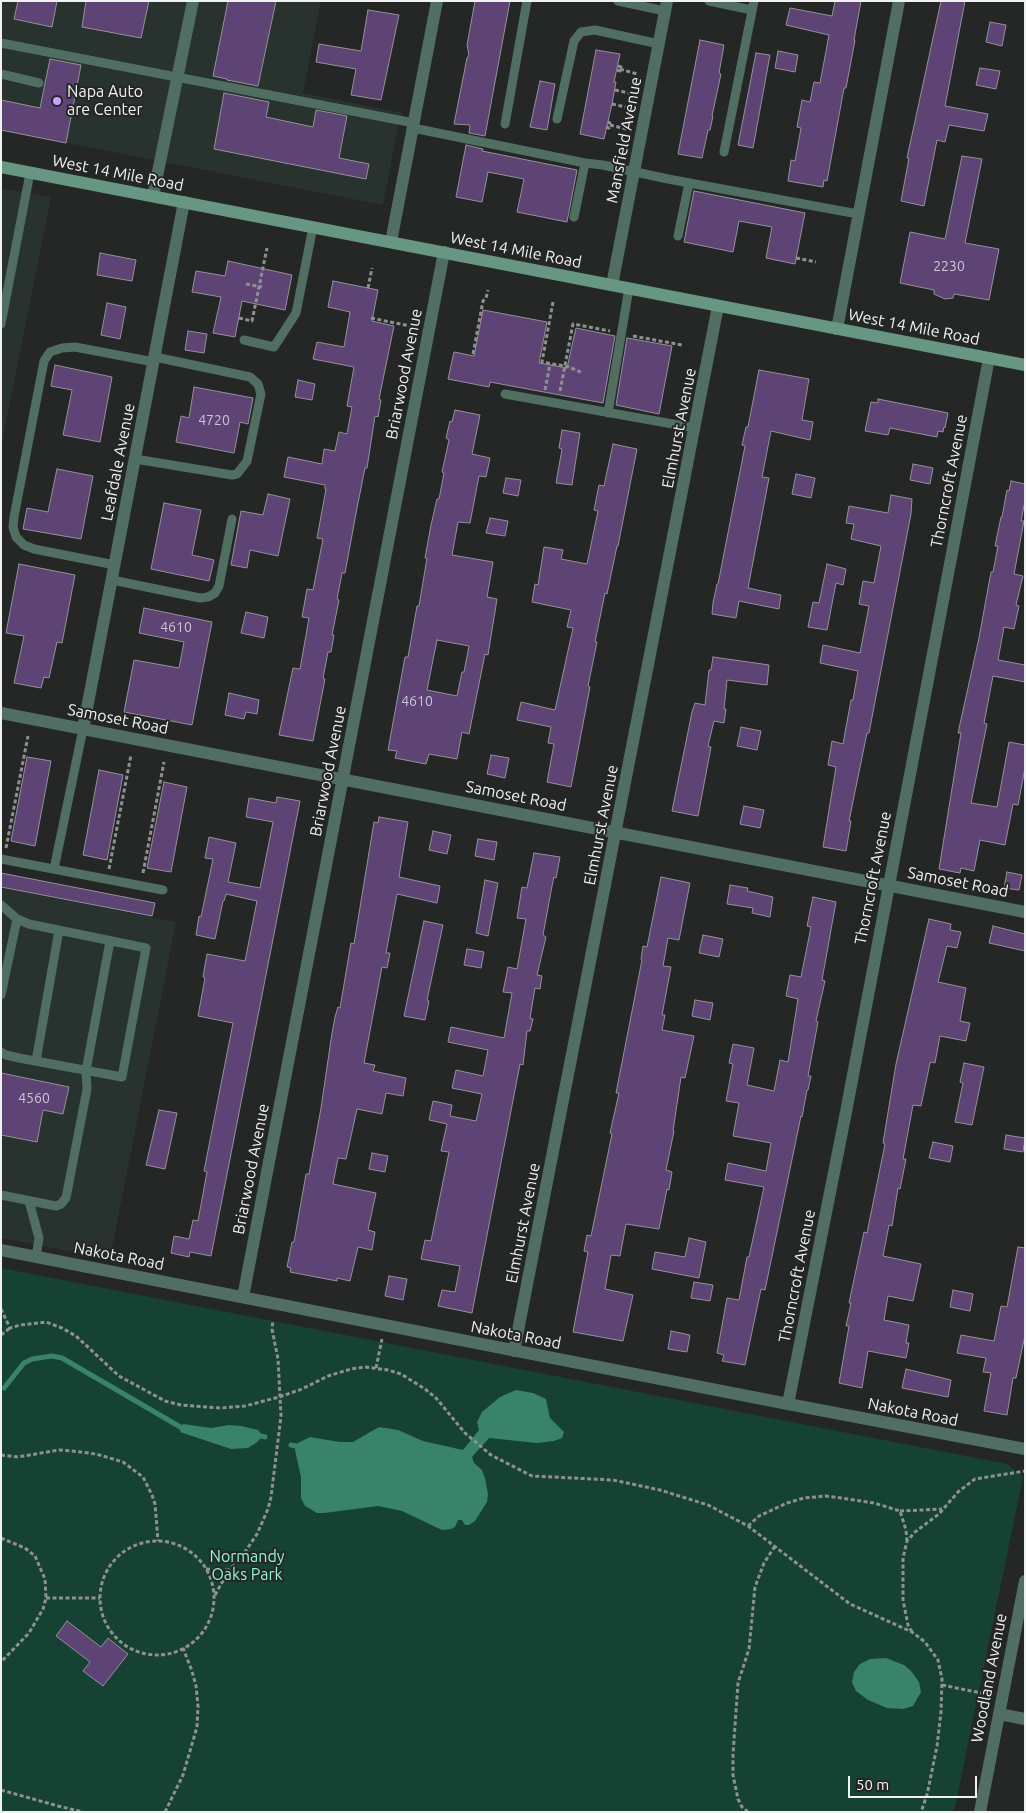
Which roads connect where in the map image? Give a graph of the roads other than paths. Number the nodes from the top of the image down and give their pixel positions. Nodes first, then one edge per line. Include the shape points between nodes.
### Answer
1 (193, 1) edge
2 (437, 1) edge
3 (527, 1) edge
4 (618, 1) edge
5 (709, 1) edge
6 (899, 1) edge
7 (666, 6) edge
8 (753, 6) edge
9 (1, 43) edge
10 (659, 44) junction
11 (1, 74) edge
12 (178, 77) junction
13 (39, 83) dead end
14 (557, 119) dead end
15 (505, 124) dead end
16 (414, 125) junction
17 (724, 152) dead end
18 (585, 163) junction
19 (1, 167) edge
20 (635, 172) junction
21 (30, 173) junction
22 (689, 183) junction
23 (153, 196) junction
24 (184, 202) junction
25 (858, 214) junction
26 (574, 216) dead end
27 (313, 227) junction
28 (678, 236) dead end
29 (390, 242) junction
30 (444, 252) junction
31 (612, 285) junction
32 (629, 288) junction
33 (3, 305) edge
34 (718, 306) junction
35 (1, 324) edge
36 (836, 329) junction
37 (244, 340) dead end
38 (989, 358) junction
39 (155, 359) junction
40 (1025, 365) edge
41 (505, 394) dead end
42 (608, 413) junction
43 (695, 428) junction
44 (135, 459) junction
45 (232, 519) dead end
46 (114, 565) junction
47 (112, 580) junction
48 (1, 713) edge
49 (83, 729) junction
50 (343, 779) junction
51 (616, 832) junction
52 (1, 859) edge
53 (54, 870) junction
54 (889, 885) junction
55 (163, 890) dead end
56 (1, 905) edge
57 (1025, 912) edge
58 (17, 919) junction
59 (59, 930) junction
60 (110, 941) junction
61 (1, 995) edge
62 (1, 1052) edge
63 (36, 1061) junction
64 (86, 1071) junction
65 (1, 1195) edge
66 (29, 1201) junction
67 (1, 1250) edge
68 (36, 1257) junction
69 (243, 1297) junction
70 (514, 1351) junction
71 (788, 1404) junction
72 (1025, 1449) edge
73 (1025, 1580) edge
74 (999, 1714) junction
75 (1025, 1719) edge
76 (980, 1812) edge

1 - 12 street
2 - 16 street
3 - 15 lane
4 - 7 lane
5 - 8 lane
6 - 25 street
7 - 10 street, Mansfield Avenue
8 - 17 lane
9 - 12 lane
10 - 14 lane via 595,30 581,32 574,41
10 - 20 street, Mansfield Avenue
11 - 13 lane
12 - 16 lane
12 - 23 street
16 - 18 lane
16 - 29 street
18 - 20 lane
18 - 26 lane
19 - 21 main road, West 14 Mile Road
20 - 22 lane
20 - 31 street, Mansfield Avenue
21 - 23 main road, West 14 Mile Road
21 - 33 lane
22 - 25 lane
22 - 28 lane
23 - 24 main road, West 14 Mile Road
24 - 27 main road, West 14 Mile Road
24 - 39 street, Leafdale Avenue
25 - 36 street
27 - 29 main road, West 14 Mile Road
27 - 37 lane via 296,313 274,347
29 - 30 main road, West 14 Mile Road
30 - 31 main road, West 14 Mile Road
30 - 50 street, Briarwood Avenue
31 - 32 main road, West 14 Mile Road
32 - 34 main road, West 14 Mile Road
32 - 42 lane
33 - 35 lane
34 - 36 main road, West 14 Mile Road
34 - 43 street, Elmhurst Avenue
36 - 38 main road, West 14 Mile Road
38 - 40 main road, West 14 Mile Road
38 - 54 street, Thorncroft Avenue
39 - 44 street, Leafdale Avenue
39 - 44 lane via 250,377 258,384 261,394 247,461 237,474
39 - 46 lane via 75,347 50,352 44,361 14,517 16,537 34,549
41 - 42 lane
42 - 43 lane
43 - 51 street, Elmhurst Avenue
44 - 46 street, Leafdale Avenue
45 - 47 lane via 219,586 208,597
46 - 47 street, Leafdale Avenue
47 - 49 street, Leafdale Avenue
48 - 49 street, Samoset Road
49 - 50 street, Samoset Road
49 - 53 lane
50 - 51 street, Samoset Road
50 - 69 street, Briarwood Avenue
51 - 54 street, Samoset Road
51 - 70 street, Elmhurst Avenue
52 - 53 lane
53 - 55 lane
54 - 57 street, Samoset Road
54 - 71 street, Thorncroft Avenue
56 - 58 lane
58 - 59 lane
58 - 61 lane
59 - 60 lane
59 - 63 lane
60 - 64 lane
60 - 64 lane via 146,948 122,1077
62 - 63 lane
63 - 64 lane
64 - 66 lane via 87,1089 66,1198 56,1206
65 - 66 lane
66 - 68 lane via 39,1238
67 - 68 street, Nakota Road
68 - 69 street, Nakota Road
69 - 70 street, Nakota Road
70 - 71 street, Nakota Road
71 - 72 street, Nakota Road
73 - 74 street, Woodland Avenue
74 - 75 street
74 - 76 street, Woodland Avenue

